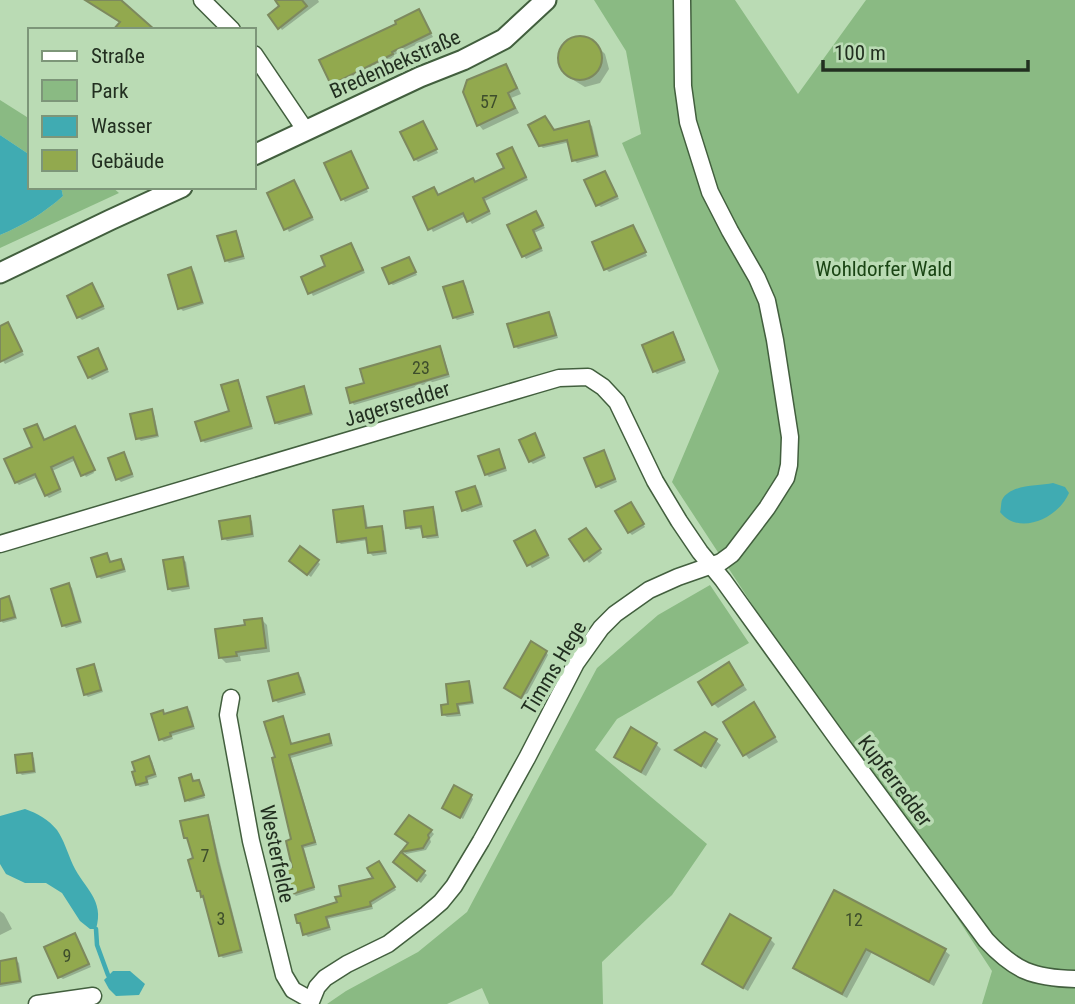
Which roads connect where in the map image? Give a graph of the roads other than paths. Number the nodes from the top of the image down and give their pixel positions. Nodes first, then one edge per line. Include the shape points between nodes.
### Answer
1 (202, 0) edge
2 (546, 0) edge
3 (682, 0) edge
4 (230, 28) edge
5 (256, 57) edge
6 (306, 131) junction
7 (256, 154) edge
8 (178, 189) edge
9 (0, 273) edge
10 (0, 544) edge
11 (711, 566) junction
12 (231, 698) dead end
13 (1075, 979) edge
14 (93, 996) dead end
15 (311, 1002) edge
16 (37, 1004) edge

1 - 4 street
2 - 6 street, Bredenbekstraße via 504,39
3 - 11 street, Timms Hege via 688,122 710,192 767,301 790,437 789,465 780,490 739,546
5 - 6 street
6 - 7 street, Bredenbekstraße
8 - 9 street
10 - 11 street, Jagersredder via 535,384 588,377 617,402 655,481
11 - 13 street, Kupferredder via 986,940 1024,970
11 - 15 street, Timms Hege via 649,590 601,628 576,663 454,886 388,944 325,978
12 - 15 street, Westerfelde via 228,715 251,841 284,975 293,990
14 - 16 street

